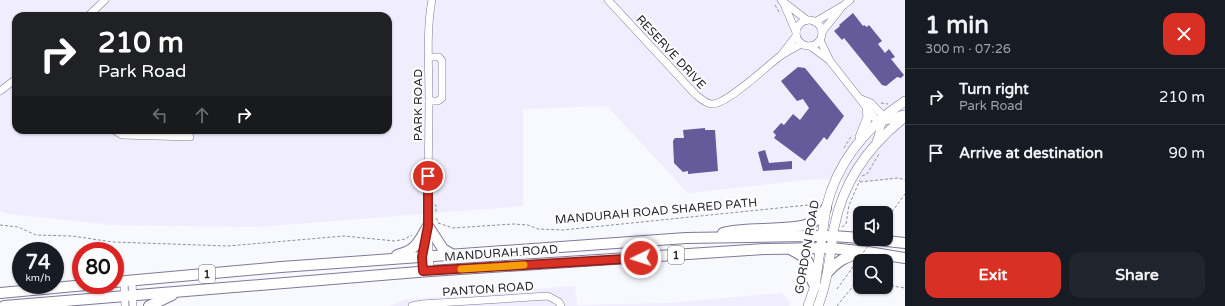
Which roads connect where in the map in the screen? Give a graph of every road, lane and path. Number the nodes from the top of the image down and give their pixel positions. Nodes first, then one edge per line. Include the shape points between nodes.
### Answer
1 (105, 0) edge
2 (426, 0) edge
3 (432, 0) edge
4 (608, 0) edge
5 (775, 0) edge
6 (850, 0) edge
7 (782, 1) edge
8 (844, 5) junction
9 (430, 9) junction
10 (92, 12) edge
11 (782, 16) dead end
12 (811, 21) junction
13 (822, 32) junction
14 (796, 34) junction
15 (820, 40) junction
16 (801, 44) junction
17 (810, 46) junction
18 (781, 55) junction
19 (429, 57) junction
20 (830, 61) junction
21 (12, 81) edge
22 (0, 91) edge
23 (861, 99) junction
24 (429, 100) junction
25 (905, 101) edge
26 (876, 102) dead end
27 (888, 104) dead end
28 (868, 109) junction
29 (905, 116) edge
30 (881, 120) junction
31 (120, 134) edge
32 (852, 134) dead end
33 (190, 137) dead end
34 (858, 142) junction
35 (876, 143) junction
36 (842, 152) dead end
37 (880, 152) dead end
38 (860, 177) dead end
39 (905, 180) edge
40 (905, 194) edge
41 (821, 207) junction
42 (893, 211) edge
43 (428, 224) junction
44 (0, 225) edge
45 (842, 228) dead end
46 (412, 235) dead end
47 (822, 236) junction
48 (833, 236) junction
49 (712, 237) junction
50 (853, 237) edge
51 (893, 242) edge
52 (905, 243) edge
53 (867, 246) edge
54 (820, 248) junction
55 (831, 248) junction
56 (788, 249) junction
57 (868, 252) junction
58 (453, 255) junction
59 (426, 257) junction
60 (905, 258) edge
61 (375, 260) junction
62 (427, 271) junction
63 (828, 272) junction
64 (124, 282) edge
65 (72, 286) edge
66 (814, 286) junction
67 (853, 286) edge
68 (893, 286) edge
69 (905, 288) edge
70 (837, 289) dead end
71 (180, 292) junction
72 (0, 293) edge
73 (98, 298) junction
74 (129, 301) edge
75 (4, 306) edge
76 (109, 306) edge
77 (149, 306) edge
78 (412, 306) edge
79 (561, 306) edge
80 (808, 306) edge
81 (818, 306) edge
82 (837, 306) edge

1 - 10 street
2 - 9 street, PARK ROAD
3 - 9 street, PARK ROAD
4 - 18 street, RESERVE DRIVE via 695,94 711,104 730,97
5 - 11 path via 775,5
6 - 8 street
7 - 12 street
7 - 14 street
8 - 12 street
8 - 13 street
9 - 19 street, PARK ROAD
12 - 13 street via 818,24
12 - 14 street via 800,24
13 - 15 street
14 - 16 street
14 - 18 street, RESERVE DRIVE
15 - 17 street
15 - 20 street
16 - 17 street
16 - 18 street, RESERVE DRIVE
17 - 20 street
19 - 24 street, PARK ROAD
19 - 24 street via 439,57 442,61 442,98 438,101
20 - 23 street
21 - 22 street
23 - 28 street
23 - 30 street via 871,103
24 - 43 street, PARK ROAD
25 - 30 main road, GORDON ROAD
26 - 27 path
28 - 30 street
28 - 34 main road via 868,117
29 - 30 street
29 - 35 main road, GORDON ROAD
30 - 34 main road, GORDON ROAD
30 - 35 street
31 - 33 street
32 - 36 path
34 - 41 main road, GORDON ROAD
35 - 48 main road, GORDON ROAD via 859,165 846,190
37 - 38 path via 868,174
39 - 45 path via 898,178 860,182 849,205 846,224
40 - 42 path
41 - 43 path, MANDURAH ROAD SHARED PATH via 563,230 513,224 454,228
41 - 47 main road, GORDON ROAD
41 - 49 highway via 818,219 802,225 790,228 732,230
43 - 58 highway via 443,248
43 - 59 street, PARK ROAD
43 - 61 highway via 415,247 407,252
44 - 46 path via 18,227 36,235 72,236 113,242 228,246 344,236 395,241
47 - 48 highway, MANDURAH ROAD / 1
47 - 49 highway, MANDURAH ROAD / 1
47 - 54 main road, GORDON ROAD
48 - 50 highway, MANDURAH ROAD / 1
48 - 55 main road, GORDON ROAD
49 - 58 highway, MANDURAH ROAD / 1
51 - 52 highway
53 - 70 path, bridge
54 - 55 highway, MANDURAH ROAD / 1
54 - 56 highway, MANDURAH ROAD / 1
54 - 66 main road, GORDON ROAD
55 - 57 highway, MANDURAH ROAD / 1
55 - 63 main road, GORDON ROAD
56 - 62 highway, MANDURAH ROAD / 1
56 - 66 highway via 806,259
57 - 60 highway, MANDURAH ROAD / 1
57 - 63 highway via 847,256
58 - 59 highway, MANDURAH ROAD / 1
59 - 61 highway, MANDURAH ROAD / 1
59 - 62 street, PARK ROAD
61 - 64 highway, MANDURAH ROAD / 1
62 - 71 highway, MANDURAH ROAD / 1
63 - 81 main road, GORDON ROAD
64 - 74 street
65 - 72 highway
66 - 80 main road, GORDON ROAD
67 - 82 path
68 - 69 path
71 - 74 highway, MANDURAH ROAD / 1
71 - 77 highway
73 - 74 highway, MANDURAH ROAD / 1
73 - 75 highway, MANDURAH ROAD / 1
73 - 76 highway
78 - 79 street, PANTON ROAD via 548,296

